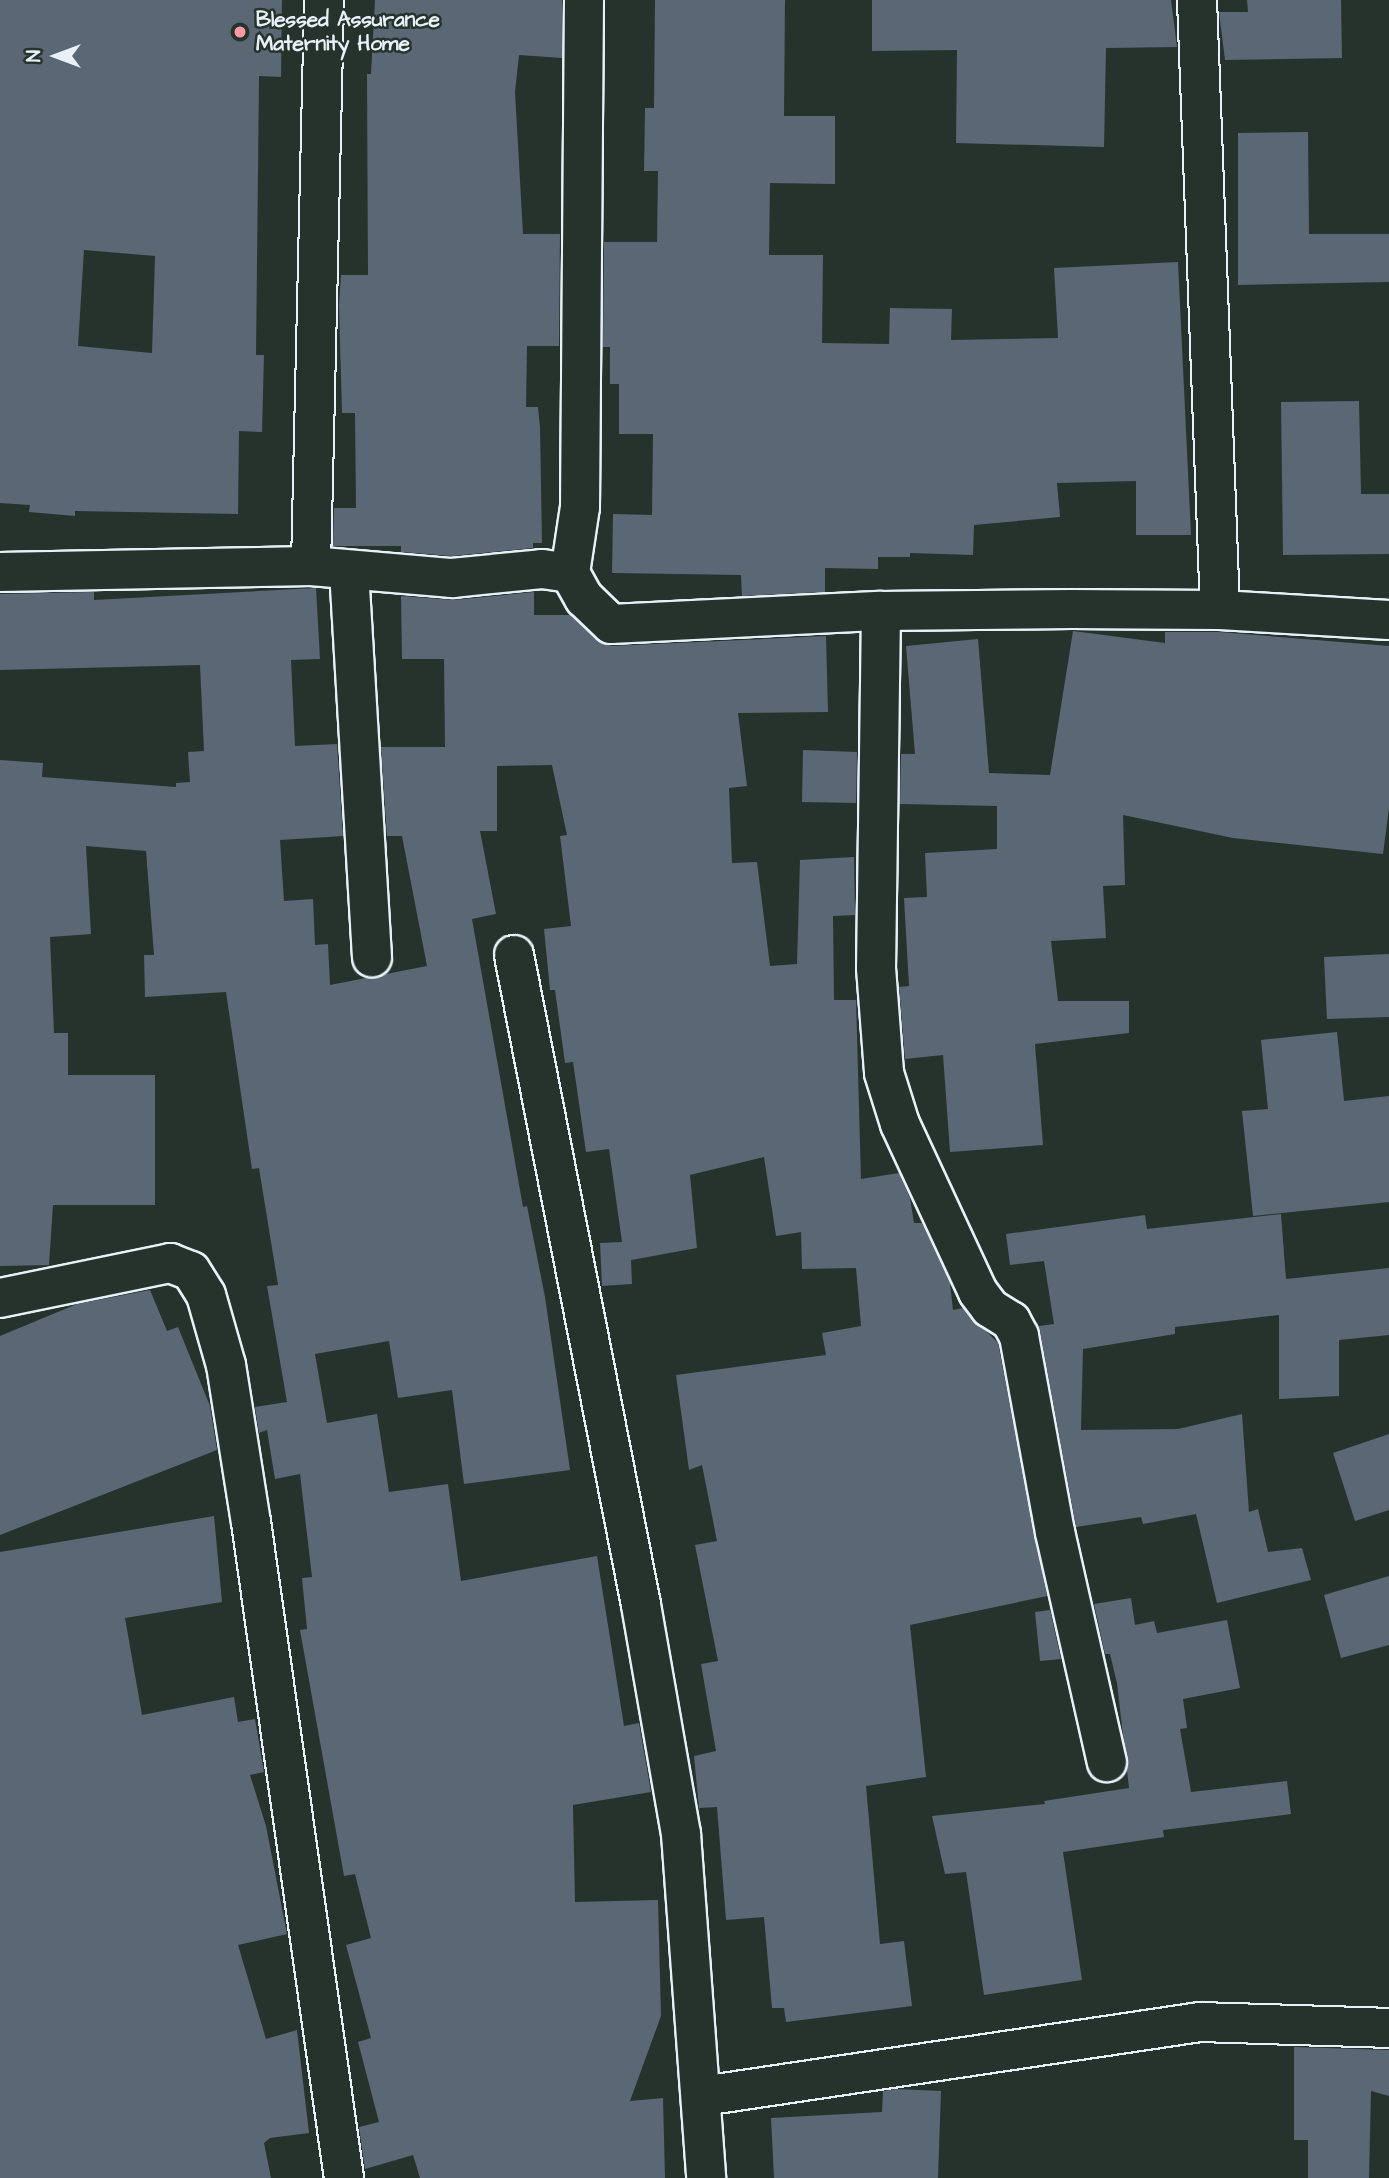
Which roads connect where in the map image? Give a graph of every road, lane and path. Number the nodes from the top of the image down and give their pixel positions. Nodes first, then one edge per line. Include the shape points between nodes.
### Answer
1 (324, 0) edge
2 (584, 0) edge
3 (1198, 0) edge
4 (311, 566) junction
5 (349, 570) junction
6 (0, 572) edge
7 (570, 573) junction
8 (1220, 610) junction
9 (881, 611) junction
10 (1389, 620) edge
11 (514, 955) dead end
12 (372, 957) dead end
13 (0, 1298) edge
14 (1107, 1762) dead end
15 (1389, 2028) edge
16 (703, 2096) junction
17 (344, 2178) edge
18 (706, 2178) edge

1 - 4 street
2 - 7 street via 580,507
3 - 8 street
4 - 5 street
4 - 6 street
5 - 7 street via 452,578 542,569
5 - 12 street
7 - 9 street via 584,598 611,624
8 - 9 street
8 - 10 street
9 - 14 street via 876,968 884,1073 900,1124 978,1292 990,1308 1011,1321 1019,1336 1055,1531
11 - 16 street via 681,1834
13 - 17 street via 170,1263 191,1271 206,1295 226,1365 247,1496 300,1842
15 - 16 street via 1200,2022
16 - 18 street

